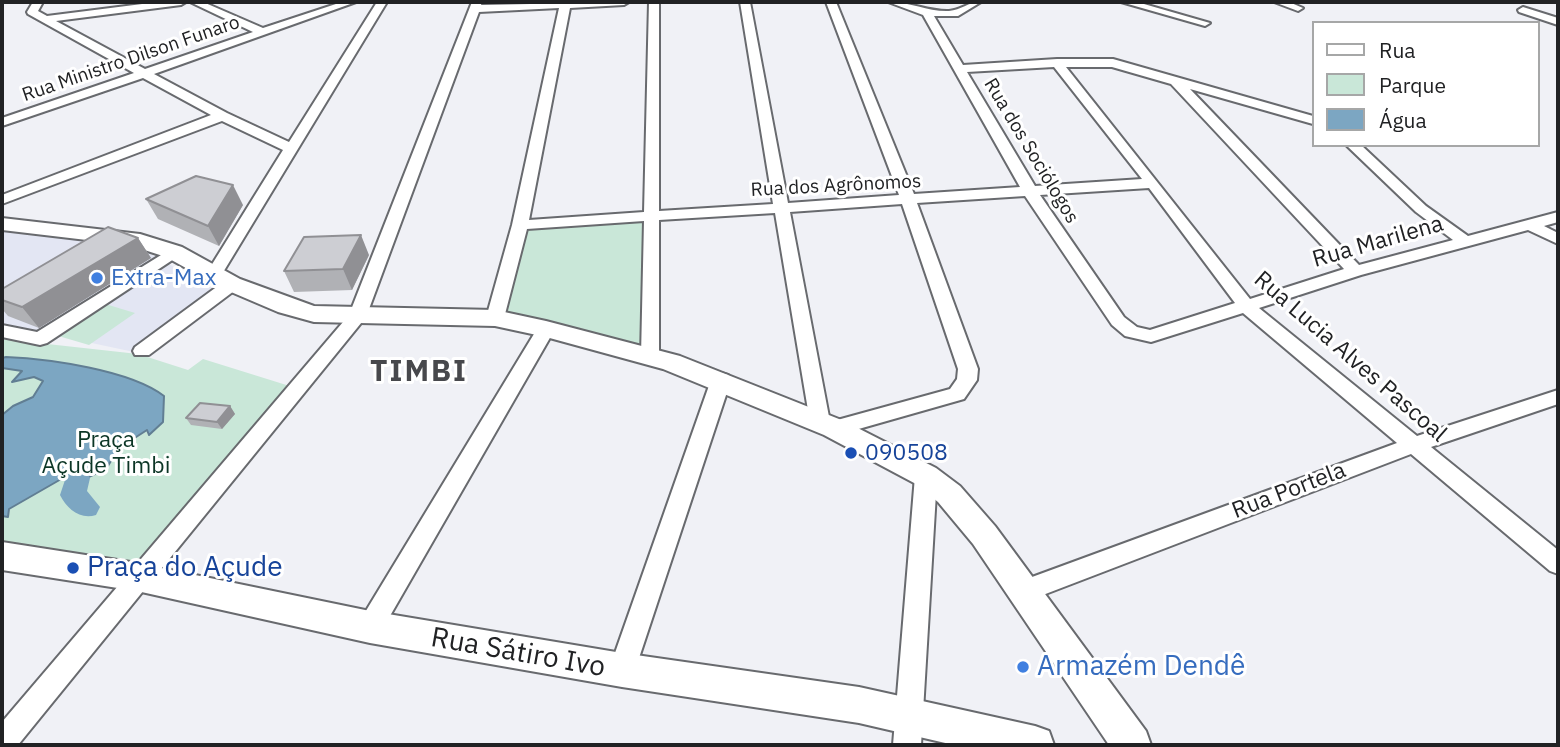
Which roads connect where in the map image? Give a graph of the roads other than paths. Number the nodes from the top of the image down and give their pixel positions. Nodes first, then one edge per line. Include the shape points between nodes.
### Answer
1 (38, 2) edge
2 (181, 2) edge
3 (195, 2) edge
4 (351, 2) edge
5 (382, 2) edge
6 (624, 2) edge
7 (654, 2) edge
8 (744, 2) edge
9 (831, 2) edge
10 (893, 2) edge
11 (976, 2) edge
12 (1126, 2) edge
13 (1279, 2) edge
14 (565, 3) edge
15 (476, 5) edge
16 (1297, 8) dead end
17 (1523, 10) dead end
18 (928, 13) junction
19 (46, 19) junction
20 (1558, 22) edge
21 (1205, 23) dead end
22 (262, 32) junction
23 (1057, 63) junction
24 (959, 69) junction
25 (143, 74) junction
26 (1173, 78) junction
27 (222, 116) junction
28 (1312, 120) edge
29 (2, 122) edge
30 (1355, 147) edge
31 (290, 148) junction
32 (1153, 183) junction
33 (1031, 193) junction
34 (2, 200) edge
35 (909, 201) junction
36 (781, 208) junction
37 (653, 216) junction
38 (1558, 217) edge
39 (1529, 223) junction
40 (2, 225) edge
41 (520, 225) junction
42 (1558, 239) edge
43 (1465, 241) junction
44 (174, 252) junction
45 (1355, 271) junction
46 (223, 279) junction
47 (1246, 306) junction
48 (357, 317) junction
49 (495, 318) junction
50 (546, 329) junction
51 (2, 331) edge
52 (1132, 332) joint
53 (142, 351) dead end
54 (649, 356) junction
55 (721, 380) junction
56 (1558, 397) edge
57 (827, 425) junction
58 (1414, 445) junction
59 (926, 476) junction
60 (2, 556) edge
61 (1558, 564) edge
62 (137, 577) junction
63 (1022, 592) junction
64 (370, 628) junction
65 (622, 670) junction
66 (907, 731) edge
67 (2, 743) edge
68 (1035, 745) edge
69 (1132, 745) edge

1 - 19 street via 32,12
2 - 19 street
3 - 22 street
4 - 22 street, Rua Ministro Dilson Funaro
5 - 31 street
6 - 14 street
7 - 37 street
8 - 36 street
9 - 35 street
10 - 18 street
11 - 18 street via 954,14
12 - 21 street
13 - 16 street
14 - 15 street
14 - 41 street
15 - 48 street
17 - 20 street
18 - 24 street, Rua dos Sociólogos
19 - 25 street
22 - 25 street, Rua Ministro Dilson Funaro
23 - 24 street
23 - 26 street via 1113,63
23 - 32 street, Rua Lucia Alves Pascoal
24 - 33 street, Rua dos Sociólogos
25 - 27 street
25 - 29 street, Rua Ministro Dilson Funaro
26 - 28 street
26 - 45 street
27 - 31 street
27 - 34 street
30 - 43 street via 1421,209
31 - 46 street
32 - 33 street, Rua dos Agrônomos
32 - 47 street, Rua Lucia Alves Pascoal
33 - 35 street, Rua dos Agrônomos
33 - 52 street, Rua dos Sociólogos via 1118,321
35 - 36 street, Rua dos Agrônomos
35 - 57 street via 968,369 967,380 957,394
36 - 37 street, Rua dos Agrônomos
36 - 57 street
37 - 41 street, Rua dos Agrônomos
37 - 54 street
38 - 39 street, Rua Marilena
39 - 42 street
39 - 43 street, Rua Marilena
40 - 44 street via 132,239
41 - 49 street
43 - 45 street, Rua Marilena
44 - 46 street
44 - 51 street via 40,339
45 - 47 street, Rua Marilena
46 - 48 street via 287,307
46 - 53 street
47 - 52 street, Rua Marilena via 1151,336
47 - 58 street, Rua Lucia Alves Pascoal
48 - 49 street
48 - 62 street
49 - 50 street
50 - 54 street
50 - 64 street
54 - 55 street
55 - 57 street
55 - 65 street
56 - 58 street, Rua Portela
57 - 59 street
58 - 61 street, Rua Lucia Alves Pascoal
58 - 63 street, Rua Portela
59 - 63 street via 968,515
59 - 66 street
60 - 62 street, Rua Sátiro Ivo
62 - 64 street, Rua Sátiro Ivo
62 - 67 street
63 - 69 street
64 - 65 street, Rua Sátiro Ivo
65 - 66 street, Rua Sátiro Ivo via 859,705
66 - 68 street, Rua Sátiro Ivo

